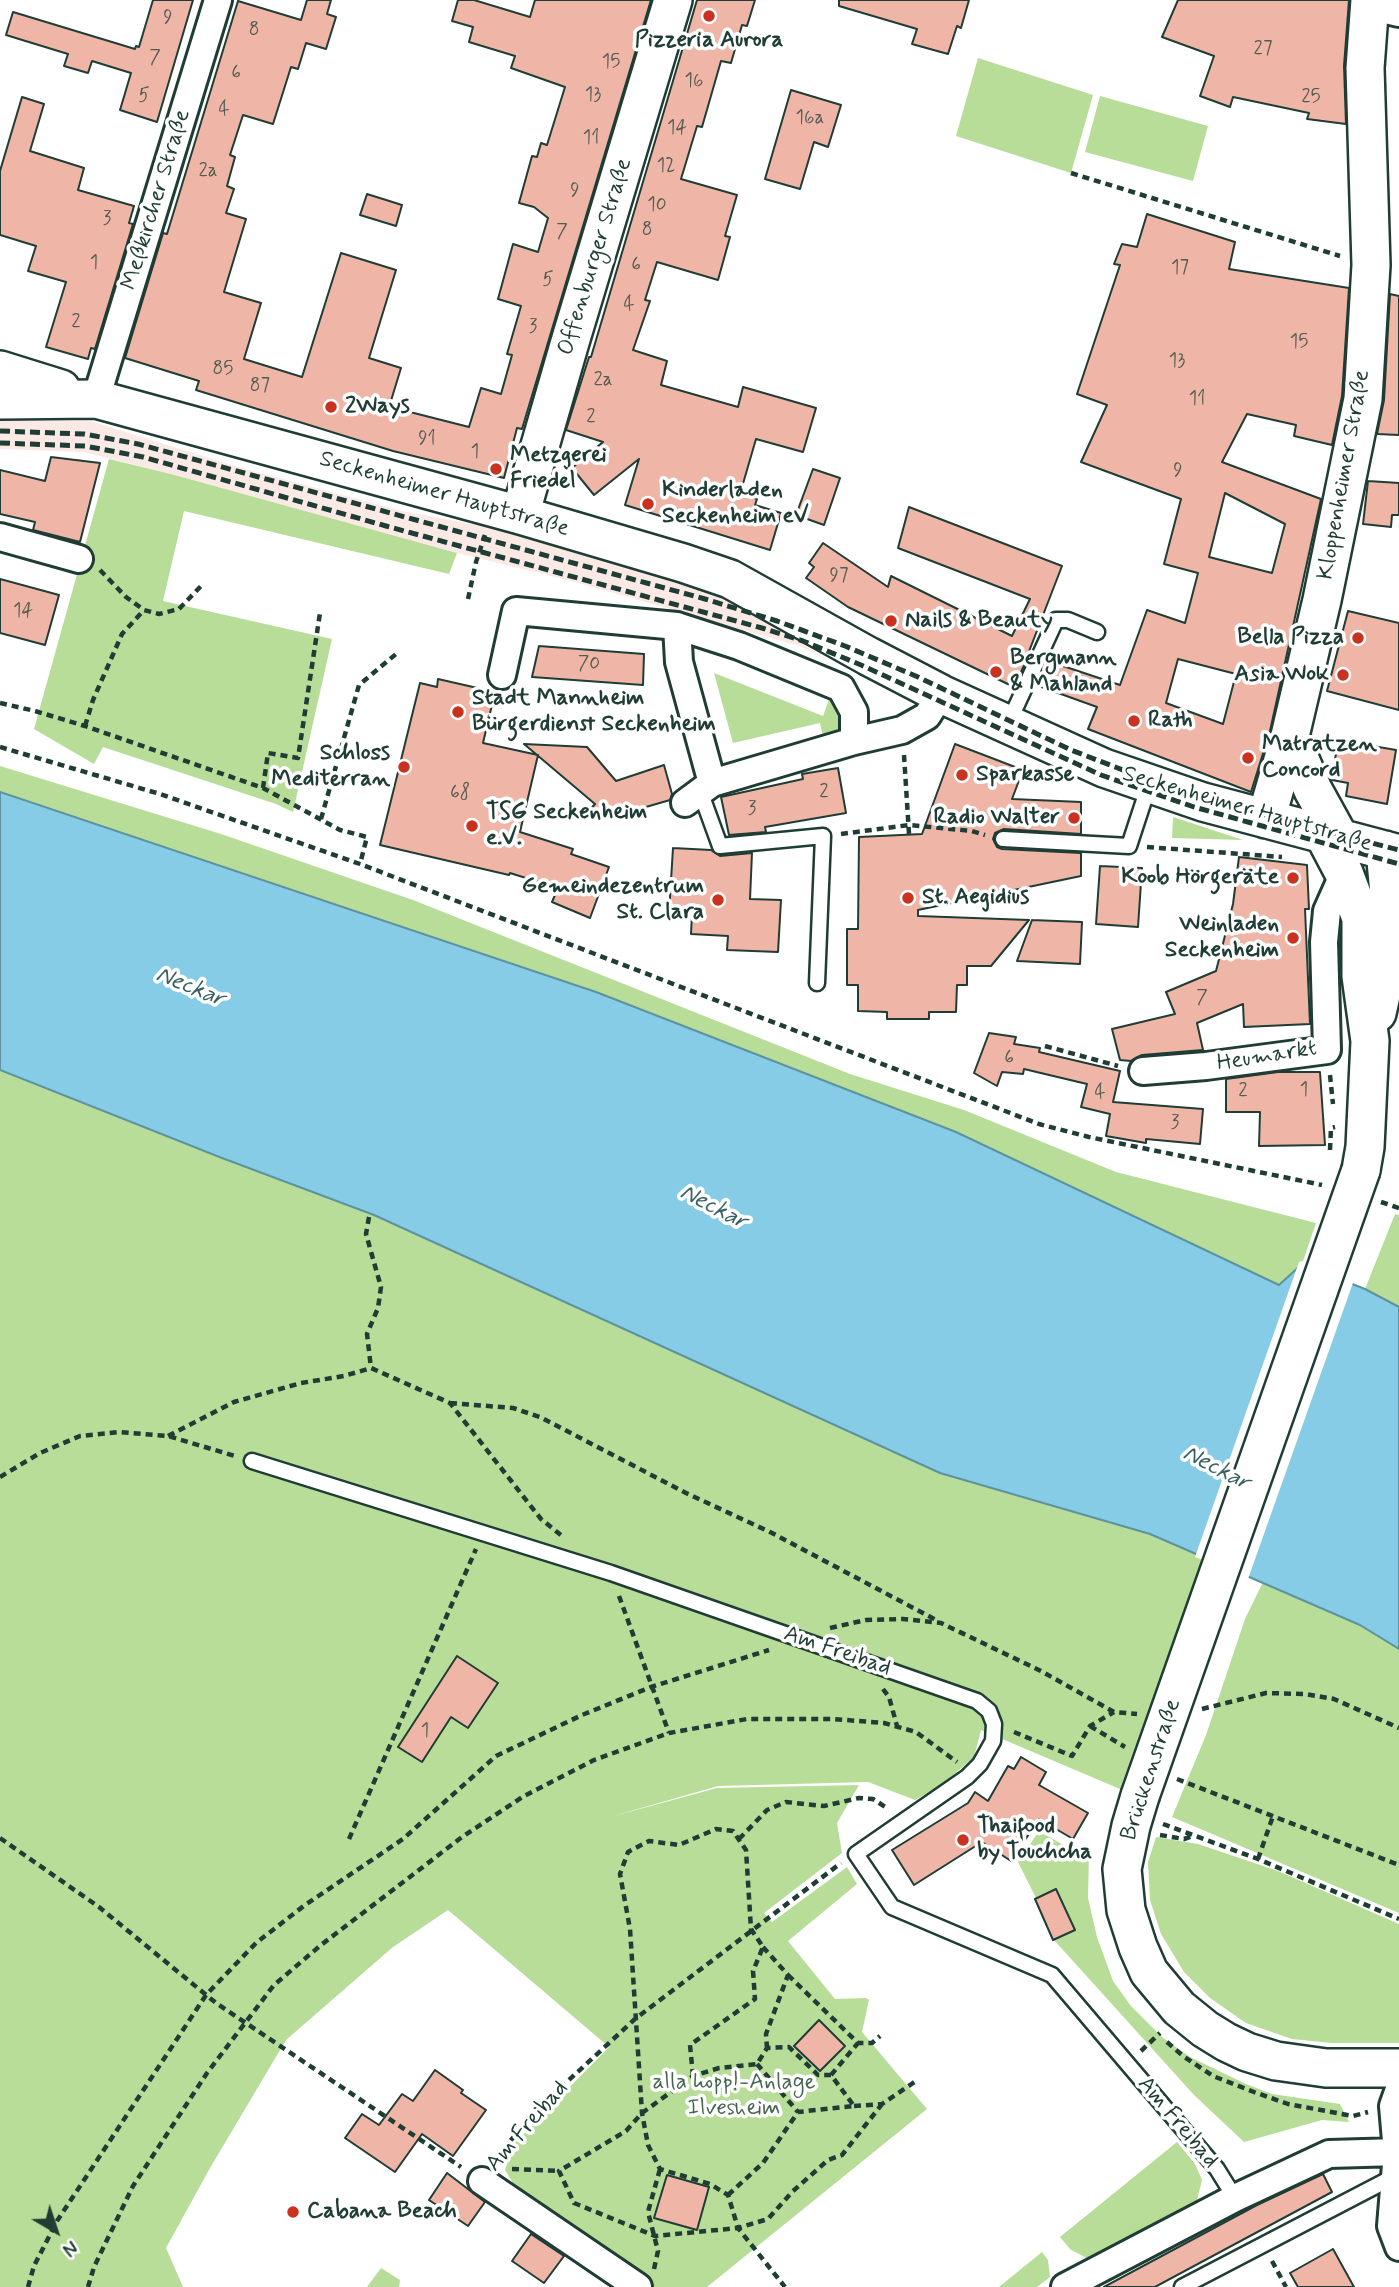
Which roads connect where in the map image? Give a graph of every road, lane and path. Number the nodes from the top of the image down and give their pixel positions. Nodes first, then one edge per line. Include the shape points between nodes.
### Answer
1 (218, 0) edge
2 (673, 0) edge
3 (1379, 6) edge
4 (1071, 173) dead end
5 (1371, 265) junction
6 (0, 370) edge
7 (96, 399) junction
8 (0, 400) edge
9 (482, 505) junction
10 (520, 515) junction
11 (0, 537) edge
12 (79, 559) joint
13 (201, 586) dead end
14 (468, 599) dead end
15 (144, 610) junction
16 (320, 613) dead end
17 (677, 626) junction
18 (1097, 632) dead end
19 (396, 654) dead end
20 (868, 656) junction
21 (502, 676) dead end
22 (841, 688) junction
23 (941, 694) junction
24 (0, 703) edge
25 (1008, 725) junction
26 (85, 726) junction
27 (902, 730) junction
28 (1290, 736) junction
29 (854, 741) junction
30 (0, 747) edge
31 (1149, 785) junction
32 (263, 788) junction
33 (699, 792) junction
34 (321, 819) junction
35 (1266, 819) junction
36 (909, 825) junction
37 (908, 834) dead end
38 (823, 836) junction
39 (1003, 839) joint
40 (1129, 846) junction
41 (1336, 849) junction
42 (1291, 858) dead end
43 (360, 864) junction
44 (1389, 884) edge
45 (1324, 942) junction
46 (817, 983) dead end
47 (1045, 1046) dead end
48 (1327, 1050) junction
49 (1143, 1071) joint
50 (1335, 1114) dead end
51 (1323, 1185) dead end
52 (369, 1217) dead end
53 (370, 1368) junction
54 (450, 1403) junction
55 (168, 1436) junction
56 (252, 1461) joint
57 (0, 1477) edge
58 (483, 1532) junction
59 (571, 1542) dead end
60 (611, 1573) junction
61 (942, 1623) junction
62 (802, 1640) junction
63 (875, 1666) junction
64 (652, 1688) junction
65 (1196, 1710) dead end
66 (1114, 1712) junction
67 (1145, 1714) dead end
68 (993, 1724) junction
69 (897, 1727) junction
70 (1399, 1728) edge
71 (669, 1733) junction
72 (967, 1777) junction
73 (901, 1822) junction
74 (1170, 1826) dead end
75 (0, 1838) edge
76 (349, 1839) dead end
77 (738, 1839) junction
78 (856, 1854) junction
79 (1258, 1859) junction
80 (1399, 1865) edge
81 (1399, 1919) edge
82 (751, 1929) junction
83 (763, 1947) junction
84 (788, 1975) junction
85 (206, 1995) junction
86 (635, 2019) junction
87 (244, 2022) junction
88 (1158, 2034) dead end
89 (880, 2036) dead end
90 (858, 2043) junction
91 (767, 2048) junction
92 (1139, 2053) dead end
93 (757, 2064) junction
94 (1399, 2068) edge
95 (831, 2075) junction
96 (693, 2076) junction
97 (916, 2081) dead end
98 (1396, 2098) edge
99 (882, 2104) junction
100 (854, 2106) junction
101 (1328, 2111) dead end
102 (798, 2112) junction
103 (642, 2113) junction
104 (1397, 2160) edge
105 (660, 2169) junction
106 (559, 2171) junction
107 (482, 2181) junction
108 (728, 2195) junction
109 (1235, 2198) junction
110 (738, 2228) junction
111 (655, 2236) junction
112 (1263, 2245) junction
113 (1399, 2247) edge
114 (643, 2282) edge
115 (28, 2287) edge
116 (88, 2287) edge
117 (785, 2287) edge
118 (1065, 2287) edge
119 (1182, 2287) edge
120 (1286, 2287) edge

1 - 7 street, Meßkircher Straße
2 - 10 main road, Offenburger Straße
3 - 5 main road, Kloppenheimer Straße via 1365,68
4 - 5 path
5 - 28 main road, Kloppenheimer Straße via 1363,399
6 - 7 main road
7 - 8 main road, Seckenheimer Hauptstraße
7 - 9 main road, Seckenheimer Hauptstraße
9 - 10 main road, Seckenheimer Hauptstraße
9 - 14 path via 477,528 486,531
10 - 20 main road, Seckenheimer Hauptstraße via 730,579
11 - 12 street
12 - 15 path via 102,571
13 - 15 path via 179,609 159,614
15 - 26 path via 122,634
16 - 32 path via 298,758 268,753
17 - 21 street via 516,611
17 - 22 street
17 - 33 street via 678,662
18 - 25 lane via 1056,620
19 - 34 path via 359,685
20 - 22 street
20 - 23 main road, Seckenheimer Hauptstraße
22 - 29 street via 854,712
23 - 25 main road, Seckenheimer Hauptstraße
23 - 27 street via 927,716
24 - 26 path
25 - 31 main road, Seckenheimer Hauptstraße
26 - 32 path
27 - 29 street
27 - 36 path
28 - 35 main road, Kloppenheimer Straße
28 - 41 main road
29 - 33 street
30 - 43 path via 160,794
31 - 35 main road, Seckenheimer Hauptstraße
31 - 40 lane
32 - 34 path
33 - 38 lane via 720,846
34 - 43 path via 367,837
35 - 41 main road, Seckenheimer Hauptstraße
36 - 37 path
36 - 38 path
36 - 39 path
38 - 46 lane
39 - 40 lane
40 - 42 path
41 - 44 main road
41 - 44 main road, Seckenheimer Hauptstraße
41 - 45 street, Heumarkt
43 - 51 path via 1039,1124
44 - 45 street
44 - 94 main road, Brückenstraße, bridge via 1385,977 1370,1041 1361,1170 1140,1796 1122,1869 1126,1910 1149,1972 1179,2008 1205,2029 1247,2052 1276,2061 1326,2068
45 - 48 street, Heumarkt
47 - 49 path
48 - 49 street, Heumarkt
48 - 50 path
52 - 53 path via 366,1234 381,1287 367,1334
53 - 54 path
53 - 55 path via 234,1402
54 - 59 path via 541,1519
54 - 61 path via 513,1408 540,1417
55 - 56 path
55 - 57 path via 80,1436
56 - 58 lane, Am Freibad
58 - 60 lane, Am Freibad
58 - 76 path
60 - 62 lane, Am Freibad
60 - 64 path
61 - 62 path via 866,1620
61 - 66 path
62 - 63 lane, Am Freibad
62 - 64 path
63 - 68 lane, Am Freibad via 977,1701 989,1711
63 - 69 path
64 - 71 path
64 - 85 path via 496,1756 403,1839 256,1943
65 - 70 path via 1266,1693 1305,1694 1334,1699
66 - 67 path
66 - 68 path via 1090,1726 1072,1756
68 - 72 lane via 988,1753
69 - 71 path via 833,1719 747,1719
69 - 72 path via 916,1732 939,1747 955,1759
71 - 87 path via 594,1760 524,1796 462,1837 321,1945 274,1985
72 - 73 lane
73 - 77 path via 873,1798 824,1806 786,1802 767,1810
73 - 78 lane
74 - 79 path
75 - 85 path via 99,1907
77 - 82 path via 746,1850
77 - 86 path via 733,1831 716,1829 680,1845 649,1841 628,1852 620,1874 630,1929
78 - 82 path, Am Freibad
78 - 109 lane, Am Freibad via 892,1907 1052,1975 1217,2169
79 - 80 path via 1273,1816
79 - 81 path
82 - 83 path
82 - 86 path, Am Freibad
83 - 84 path
83 - 96 path via 753,1972 755,1999 690,2045
84 - 90 path
84 - 91 path via 766,2034
85 - 87 path
85 - 115 path via 57,2221
86 - 103 path
86 - 107 path, Am Freibad via 543,2104
87 - 107 path
87 - 116 path via 133,2186
88 - 92 path
89 - 90 path via 872,2043
90 - 95 path
91 - 93 path
91 - 95 path via 789,2047 818,2075
93 - 96 path
93 - 102 path
95 - 100 path
96 - 103 path
97 - 99 path
98 - 101 path via 1353,2116
98 - 104 street
99 - 100 path
99 - 110 path via 842,2155 828,2160 768,2219
100 - 102 path
102 - 108 path via 763,2163
103 - 105 path via 648,2145
103 - 106 path via 626,2131
104 - 109 street via 1329,2154
104 - 112 lane
104 - 113 street via 1391,2226
105 - 108 path via 710,2184
105 - 111 path via 648,2212
106 - 107 path via 510,2169
106 - 111 path via 574,2203
107 - 114 street, Am Freibad
108 - 110 path
109 - 118 street
110 - 111 path
110 - 117 path
111 - 114 path via 656,2265
112 - 119 lane
112 - 120 path

